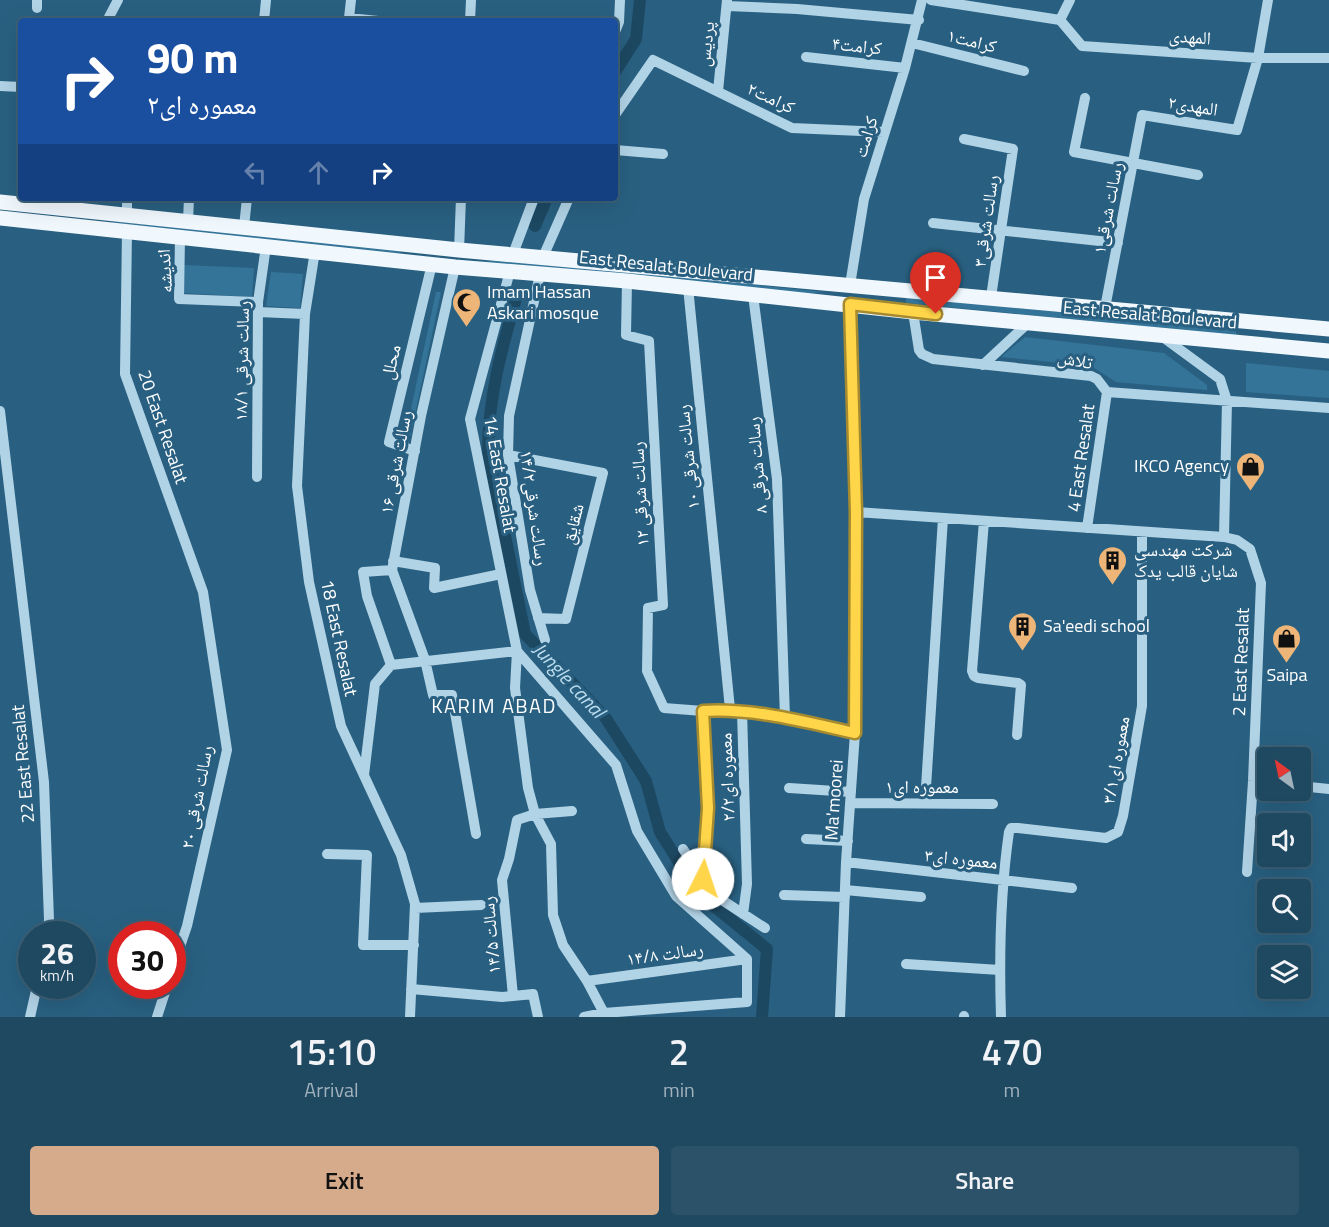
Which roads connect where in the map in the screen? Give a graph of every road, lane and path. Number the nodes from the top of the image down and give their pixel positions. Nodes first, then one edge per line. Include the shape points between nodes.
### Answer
1 (118, 0) edge
2 (266, 0) edge
3 (351, 0) edge
4 (471, 0) edge
5 (620, 0) edge
6 (922, 0) edge
7 (931, 0) edge
8 (1070, 0) edge
9 (1268, 0) edge
10 (727, 3) edge
11 (797, 4) edge
12 (109, 18) edge
13 (264, 18) edge
14 (349, 18) edge
15 (470, 18) edge
16 (919, 20) junction
17 (1060, 21) junction
18 (618, 24) edge
19 (912, 43) junction
20 (806, 57) dead end
21 (1258, 58) junction
22 (1329, 58) edge
23 (905, 68) junction
24 (1024, 71) dead end
25 (0, 86) edge
26 (18, 87) edge
27 (718, 91) junction
28 (1085, 98) dead end
29 (618, 111) edge
30 (1142, 115) joint
31 (884, 132) junction
32 (964, 139) dead end
33 (618, 150) edge
34 (663, 154) dead end
35 (1133, 163) junction
36 (1198, 175) dead end
37 (127, 201) edge
38 (189, 201) edge
39 (247, 201) edge
40 (461, 201) edge
41 (533, 201) edge
42 (568, 201) edge
43 (0, 202) edge
44 (69, 209) junction
45 (127, 215) junction
46 (0, 218) edge
47 (188, 221) junction
48 (933, 223) dead end
49 (66, 225) junction
50 (244, 227) junction
51 (127, 231) junction
52 (1001, 231) junction
53 (180, 237) junction
54 (1118, 243) junction
55 (266, 246) junction
56 (459, 250) junction
57 (315, 251) junction
58 (513, 254) junction
59 (543, 257) junction
60 (432, 264) junction
61 (629, 265) junction
62 (455, 267) junction
63 (510, 271) junction
64 (540, 274) junction
65 (627, 281) junction
66 (850, 285) junction
67 (688, 287) junction
68 (753, 295) junction
69 (991, 297) junction
70 (850, 304) junction
71 (258, 307) junction
72 (1105, 308) junction
73 (914, 312) junction
74 (306, 314) junction
75 (1251, 321) junction
76 (1028, 323) junction
77 (1329, 329) edge
78 (1160, 335) junction
79 (1249, 343) junction
80 (1329, 351) edge
81 (983, 365) junction
82 (1107, 392) junction
83 (1227, 401) junction
84 (1329, 408) edge
85 (0, 411) edge
86 (415, 451) junction
87 (508, 455) junction
88 (257, 477) dead end
89 (856, 512) junction
90 (943, 518) junction
91 (984, 521) junction
92 (1087, 528) junction
93 (1142, 532) junction
94 (1224, 537) junction
95 (392, 566) junction
96 (501, 574) junction
97 (538, 618) junction
98 (545, 640) dead end
99 (517, 651) junction
100 (425, 660) junction
101 (391, 665) junction
102 (730, 709) junction
103 (703, 711) junction
104 (742, 711) junction
105 (785, 718) junction
106 (855, 733) junction
107 (1017, 735) dead end
108 (364, 775) junction
109 (1253, 781) junction
110 (1257, 781) edge
111 (1311, 787) edge
112 (789, 788) dead end
113 (1329, 789) edge
114 (851, 797) junction
115 (925, 803) junction
116 (993, 804) dead end
117 (572, 811) dead end
118 (535, 814) junction
119 (476, 834) dead end
120 (806, 839) dead end
121 (848, 841) junction
122 (683, 849) dead end
123 (327, 854) dead end
124 (846, 862) junction
125 (1247, 872) dead end
126 (703, 879) junction
127 (1002, 880) junction
128 (1072, 888) dead end
129 (845, 894) junction
130 (784, 896) dead end
131 (921, 897) dead end
132 (481, 905) dead end
133 (415, 908) junction
134 (743, 914) junction
135 (49, 921) edge
136 (765, 928) dead end
137 (186, 929) edge
138 (414, 945) junction
139 (747, 959) junction
140 (906, 964) dead end
141 (1000, 970) junction
142 (587, 981) junction
143 (411, 989) junction
144 (513, 996) junction
145 (34, 999) edge
146 (163, 999) edge
147 (605, 1015) edge
148 (30, 1017) edge
149 (157, 1017) edge
150 (410, 1017) edge
151 (538, 1017) edge
152 (584, 1017) edge
153 (840, 1017) edge
154 (1001, 1017) edge

1 - 12 street
2 - 13 street
3 - 14 street
4 - 15 street
5 - 18 street
6 - 16 street, کرامت
7 - 17 street
8 - 17 street
9 - 21 street
10 - 11 street
10 - 27 street, پردیس
11 - 16 street
16 - 19 street, کرامت
17 - 21 street, المهدی via 1082,46
19 - 23 street, کرامت
19 - 24 street, کرامت۱
20 - 23 street, کرامت۴
21 - 22 street, المهدی
21 - 30 street, المهدی۲ via 1237,130
23 - 31 street, کرامت
25 - 26 street
27 - 29 street, کرامت۲ via 653,60
27 - 31 street, کرامت۲ via 792,128
28 - 35 street via 1074,152
30 - 35 street, رسالت شرقی۱
31 - 66 street, کرامت via 864,199
32 - 52 street, رسالت شرقی۳ via 1013,149
33 - 34 street
35 - 36 street
35 - 54 street, رسالت شرقی۱
37 - 45 street
38 - 47 street
39 - 50 street
40 - 56 street
41 - 58 street
42 - 59 street
43 - 44 main road, East Resalat Boulevard
44 - 45 main road, East Resalat Boulevard
44 - 49 main road
45 - 47 main road, East Resalat Boulevard
46 - 49 main road, East Resalat Boulevard
47 - 50 main road, East Resalat Boulevard
48 - 52 street
49 - 51 main road, East Resalat Boulevard
50 - 56 main road, East Resalat Boulevard
51 - 53 main road, East Resalat Boulevard
51 - 137 street, 20 East Resalat via 125,374 203,592 227,750
52 - 54 street
52 - 69 street, رسالت شرقی۳
53 - 55 main road, East Resalat Boulevard
53 - 71 street, اندیشه via 179,299
54 - 72 street, رسالت شرقی۱
55 - 57 main road, East Resalat Boulevard
55 - 71 street, رسالت شرقی ۱۸/۱
56 - 58 main road, East Resalat Boulevard
57 - 60 main road, East Resalat Boulevard
57 - 74 street, 18 East Resalat
58 - 59 main road, East Resalat Boulevard
59 - 61 main road, East Resalat Boulevard
60 - 62 main road, East Resalat Boulevard
60 - 86 street, محلل via 389,442
61 - 65 main road
61 - 66 main road, East Resalat Boulevard
62 - 63 main road, East Resalat Boulevard
62 - 86 street, رسالت شرقی ۱۶
63 - 64 main road, East Resalat Boulevard
63 - 96 street, 14 East Resalat via 470,418
64 - 65 main road, East Resalat Boulevard
64 - 87 street, رسالت شرقی۱۴/۲ via 509,416
65 - 67 main road, East Resalat Boulevard
65 - 103 street, رسالت شرقی ۱۲ via 626,335 649,341 663,604 648,608 647,671 664,708
66 - 69 main road, East Resalat Boulevard
67 - 68 main road, East Resalat Boulevard
67 - 102 street, رسالت شرقی ۱۰
68 - 70 main road, East Resalat Boulevard
68 - 105 street, رسالت شرقی ۸ via 777,479
69 - 72 main road, East Resalat Boulevard
70 - 73 main road, East Resalat Boulevard
70 - 89 street, Ma'moorei
71 - 74 street
71 - 88 street, رسالت شرقی ۱۸/۱
72 - 75 main road, East Resalat Boulevard
73 - 76 main road, East Resalat Boulevard
73 - 81 street, تلاش via 917,344 922,354
74 - 108 street, 18 East Resalat via 297,486 309,582 341,726
75 - 77 main road, East Resalat Boulevard
75 - 79 main road
76 - 78 main road, East Resalat Boulevard
76 - 81 street
78 - 79 main road, East Resalat Boulevard
78 - 83 street via 1220,379
79 - 80 main road, East Resalat Boulevard
81 - 82 street, تلاش via 1091,376
82 - 83 street, تلاش
82 - 92 street, 4 East Resalat
83 - 84 street, تلاش
83 - 94 street
85 - 135 street, 22 East Resalat via 44,782
86 - 95 street, رسالت شرقی ۱۶
87 - 97 street, رسالت شرقی۱۴/۲
87 - 97 street, شقایق via 603,473 566,619
89 - 90 street
89 - 106 street, Ma'moorei
90 - 91 street
90 - 115 street
91 - 92 street
91 - 107 street via 972,671 978,678 1021,685
92 - 93 street
93 - 94 street
93 - 127 street, معموره ای۳/۱ via 1142,706 1118,832 1106,838 1011,828
94 - 109 street, 2 East Resalat via 1250,549 1261,583
95 - 96 street via 435,568 434,588
95 - 100 street
95 - 101 street via 363,572 367,596
96 - 99 street, 14 East Resalat
97 - 98 street, رسالت شرقی۱۴/۲
99 - 100 street
99 - 118 street via 515,688
99 - 139 street, رسالت ۱۴/۸ via 616,765 637,831 676,896
100 - 101 street
100 - 119 street via 433,695 452,695
101 - 108 street via 375,684
102 - 103 street
102 - 104 street
103 - 126 street via 708,808
104 - 105 street
104 - 134 street, معموره ای۲/۲ via 747,884
105 - 106 street
106 - 114 street, Ma'moorei
108 - 133 street, 18 East Resalat via 401,855
109 - 110 street
109 - 125 street, 2 East Resalat
111 - 113 street
112 - 114 street, معموره ای۱
114 - 115 street, معموره ای۱
114 - 121 street, Ma'moorei
115 - 116 street, معموره ای۱
117 - 118 street
118 - 142 street via 551,844 553,915 563,945
118 - 144 street, رسالت ۱۴/۵ via 517,820 502,880
120 - 121 street
121 - 124 street, Ma'moorei
122 - 126 street
123 - 138 street via 367,855 363,945
124 - 127 street, معموره ای۳
124 - 129 street, Ma'moorei
126 - 134 street via 722,900
127 - 128 street, معموره ای۳
127 - 141 street
129 - 130 street
129 - 131 street
129 - 153 street, Ma'moorei
132 - 133 street
133 - 138 street, 18 East Resalat
134 - 136 street
138 - 143 street, 18 East Resalat
139 - 142 street, رسالت ۱۴/۸
139 - 147 street via 747,1002
140 - 141 street
141 - 154 street
142 - 147 street
143 - 144 street
143 - 150 street, 18 East Resalat
144 - 151 street via 533,994
145 - 148 street
146 - 149 street
147 - 152 street

